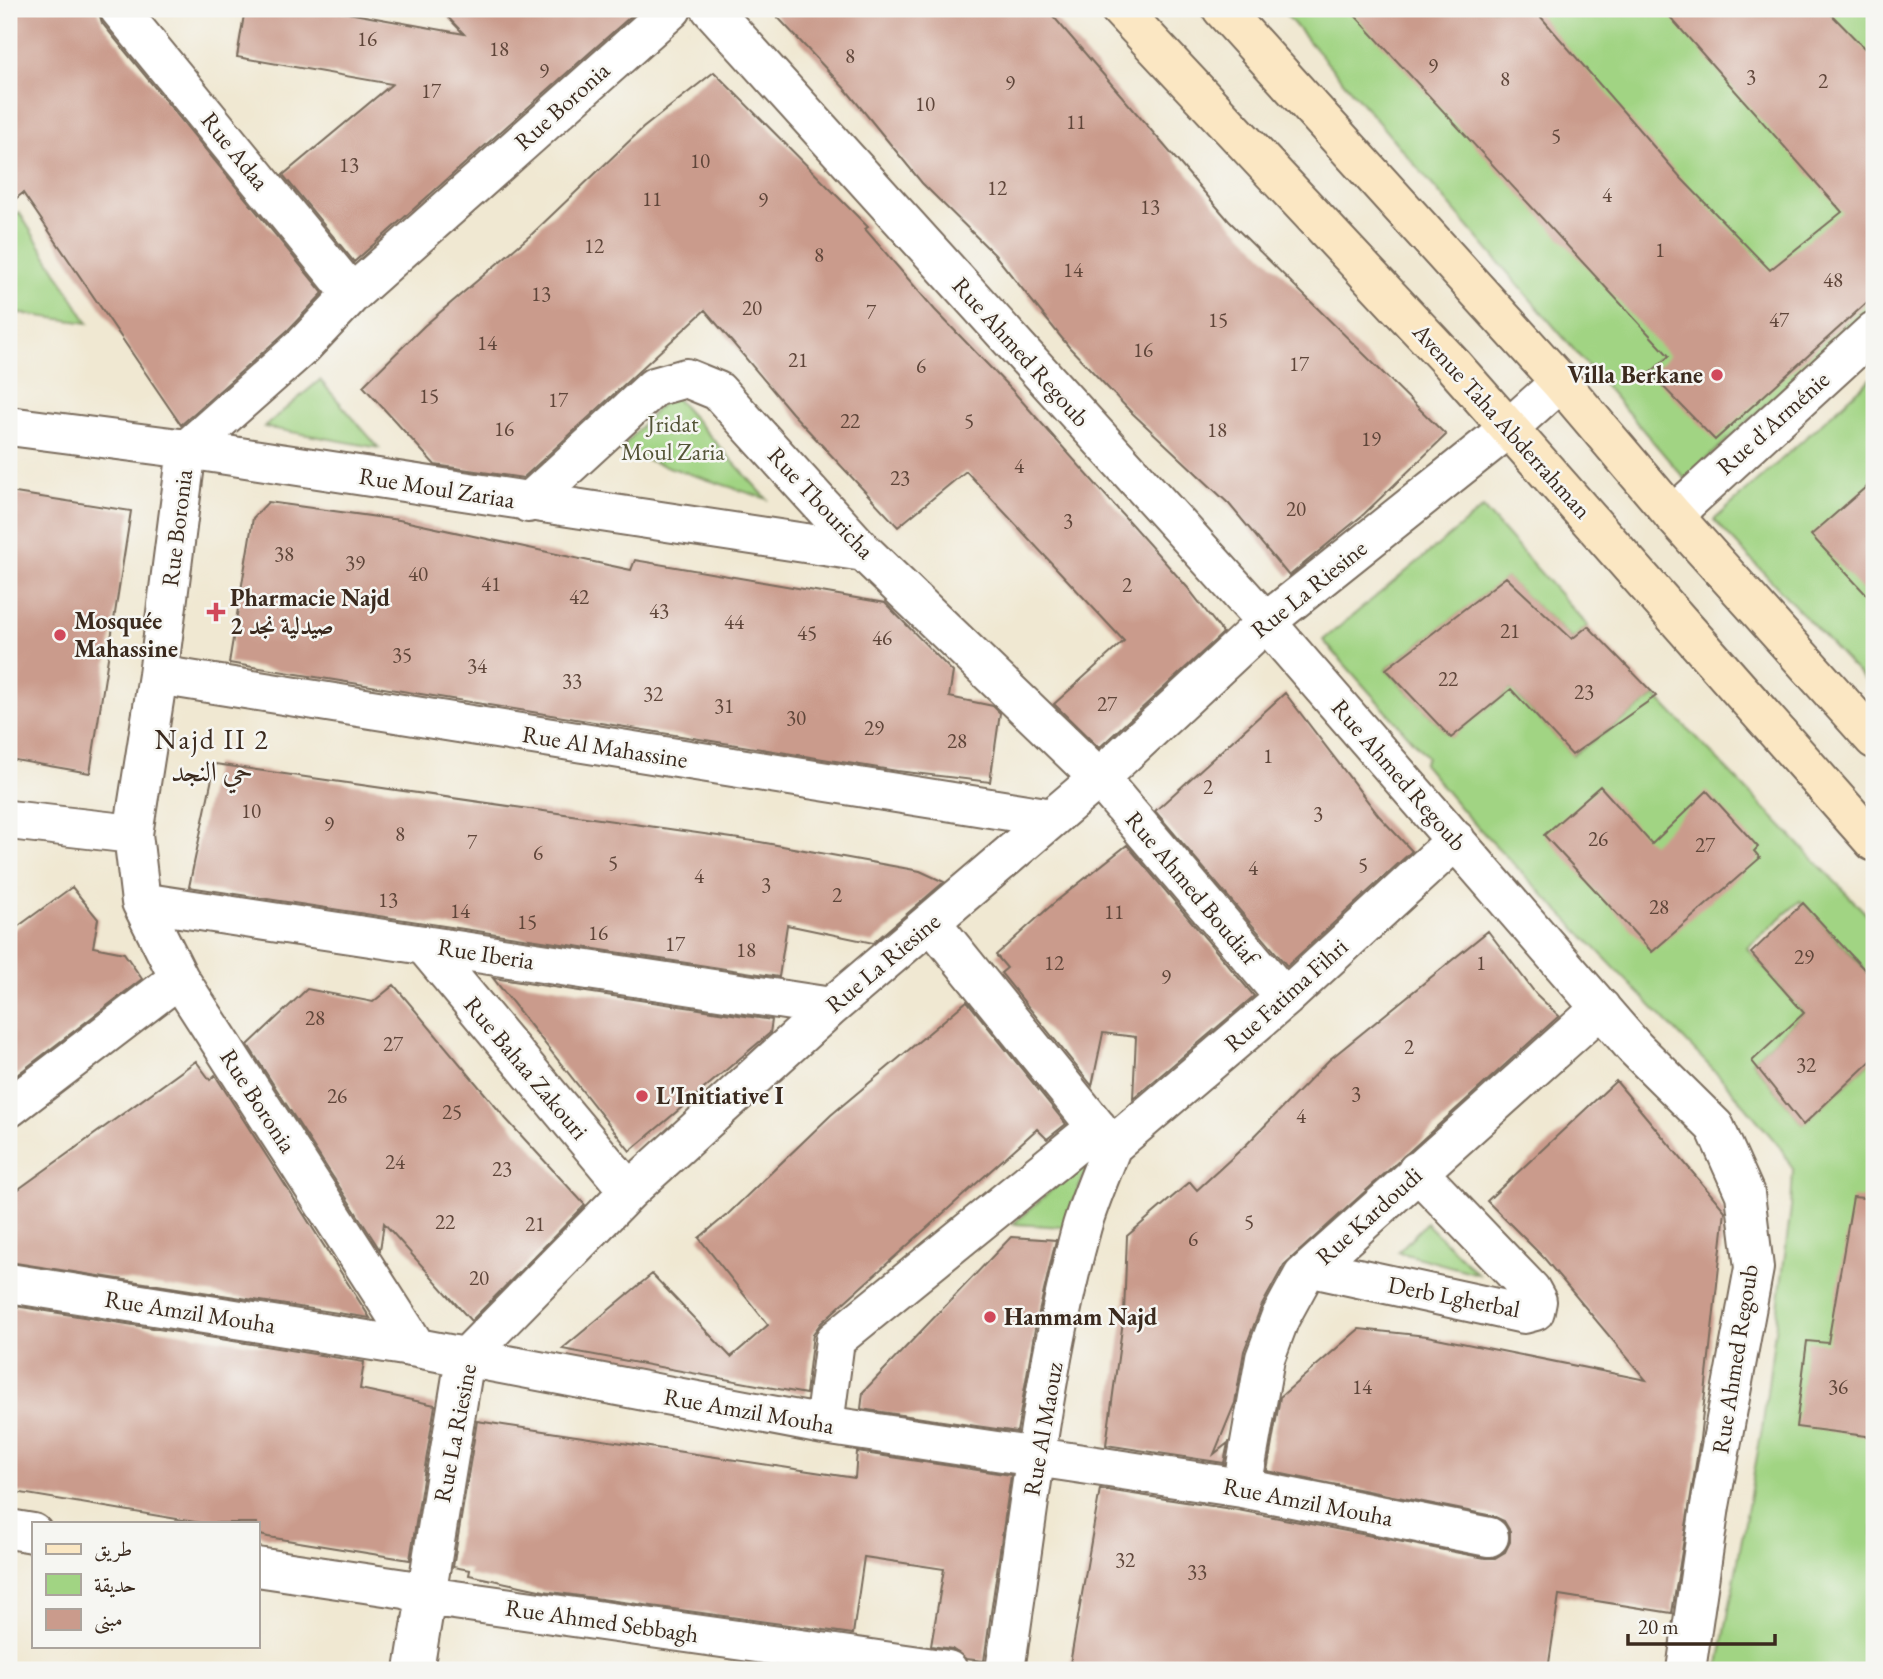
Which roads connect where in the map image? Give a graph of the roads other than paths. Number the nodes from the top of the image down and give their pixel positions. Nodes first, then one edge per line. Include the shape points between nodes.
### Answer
1 (119, 9) edge
2 (672, 9) edge
3 (711, 9) edge
4 (1121, 9) edge
5 (1222, 9) edge
6 (352, 294) junction
7 (1874, 331) edge
8 (1560, 382) junction
9 (9, 426) edge
10 (1509, 428) junction
11 (187, 449) junction
12 (528, 503) junction
13 (1673, 515) junction
14 (864, 552) junction
15 (1266, 622) junction
16 (158, 675) junction
17 (1874, 739) edge
18 (1099, 778) junction
19 (1052, 818) junction
20 (9, 820) edge
21 (133, 834) junction
22 (1456, 840) junction
23 (1874, 842) edge
24 (141, 902) junction
25 (932, 922) junction
26 (424, 945) junction
27 (178, 978) junction
28 (1285, 998) junction
29 (831, 1007) junction
30 (1601, 1008) junction
31 (9, 1108) edge
32 (1104, 1136) junction
33 (1417, 1171) junction
34 (629, 1191) junction
35 (1312, 1268) junction
36 (9, 1283) edge
37 (417, 1348) junction
38 (465, 1358) junction
39 (824, 1425) junction
40 (1037, 1459) junction
41 (1242, 1488) junction
42 (9, 1529) edge
43 (32, 1533) edge
44 (1489, 1537) dead end
45 (259, 1567) edge
46 (426, 1596) junction
47 (414, 1670) edge
48 (948, 1670) edge
49 (1005, 1670) edge
50 (1686, 1670) edge

1 - 6 street, Rue Adaa
2 - 6 street, Rue Boronia
3 - 15 street, Rue Ahmed Regoub
4 - 10 street, Avenue Taha Abderrahman
5 - 8 street
6 - 11 street, Rue Boronia via 303,346
7 - 13 street, Rue d'Arménie
8 - 10 street, Rue La Riesine
8 - 13 street
9 - 11 street, Rue Moul Zariaa
10 - 15 street, Rue La Riesine
10 - 23 street, Avenue Taha Abderrahman
11 - 12 street, Rue Moul Zariaa
11 - 16 street, Rue Boronia
12 - 14 street, Rue Moul Zariaa
12 - 14 street, Rue Tbouricha via 653,387 687,378 718,391
13 - 17 street
14 - 18 street, Rue Tbouricha
15 - 18 street, Rue La Riesine
15 - 22 street, Rue Ahmed Regoub
16 - 19 street, Rue Al Mahassine
16 - 21 street, Rue Boronia
18 - 19 street, Rue La Riesine
18 - 28 street, Rue Ahmed Boudiaf
19 - 25 street, Rue La Riesine
20 - 21 street
21 - 24 street, Rue Boronia
22 - 28 street, Rue Fatima Fihri
22 - 30 street, Rue Ahmed Regoub
24 - 26 street, Rue Iberia
24 - 27 street, Rue Boronia
25 - 29 street, Rue La Riesine
25 - 32 street
26 - 29 street, Rue Iberia
26 - 34 street, Rue Bahaa Zakouri
27 - 31 street
27 - 37 street, Rue Boronia
28 - 32 street, Rue Fatima Fihri
29 - 34 street, Rue La Riesine
30 - 33 street, Rue Kardoudi
30 - 50 street, Rue Ahmed Regoub via 1714,1127 1745,1194 1754,1268 1710,1506
32 - 39 street, Rue Fatima Fihri via 835,1340
32 - 40 street, Rue Al Maouz via 1067,1285
33 - 35 street, Rue Kardoudi
33 - 35 street, Derb Lgherbal via 1531,1290 1537,1301 1535,1311 1524,1314
34 - 38 street, Rue La Riesine
35 - 41 street, Rue Kardoudi via 1280,1318 1265,1358
36 - 37 street, Rue Amzil Mouha
37 - 38 street, Rue Amzil Mouha
38 - 39 street, Rue Amzil Mouha
38 - 46 street, Rue La Riesine
39 - 40 street, Rue Amzil Mouha
40 - 41 street, Rue Amzil Mouha
40 - 49 street, Rue Al Maouz
41 - 44 street, Rue Amzil Mouha
42 - 43 street
45 - 46 street, Rue Ahmed Sebbagh
46 - 47 street, Rue La Riesine
46 - 48 street, Rue Ahmed Sebbagh

